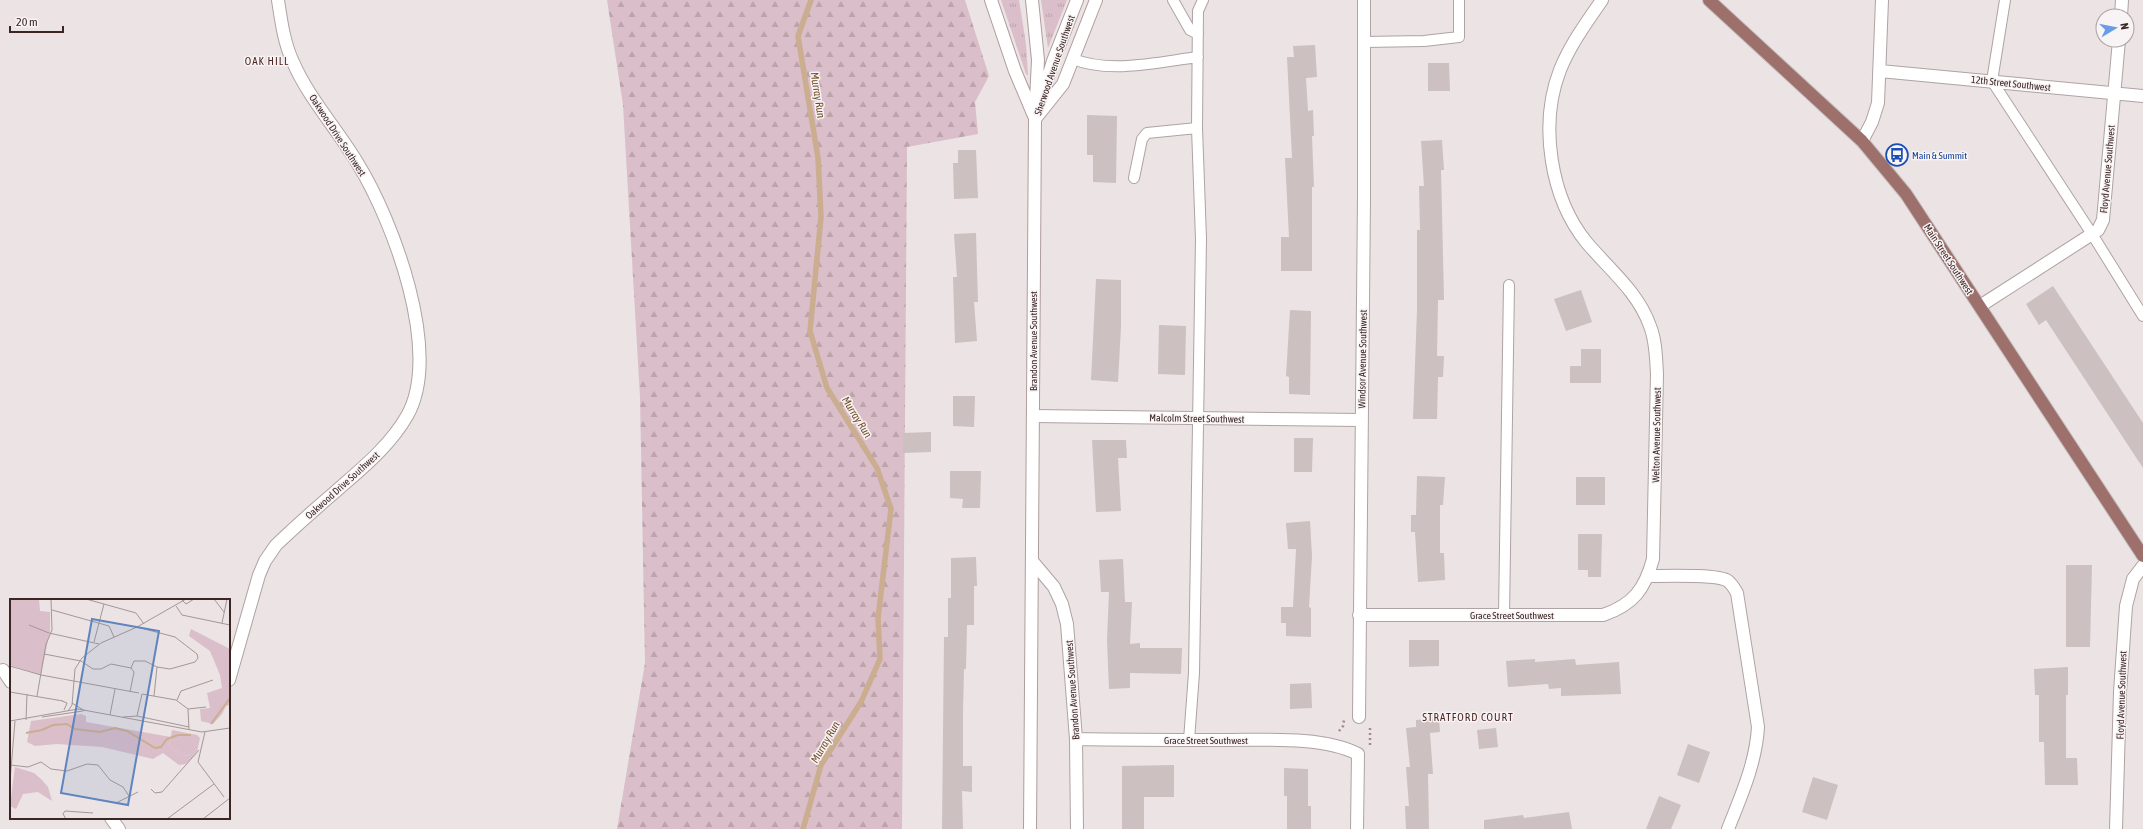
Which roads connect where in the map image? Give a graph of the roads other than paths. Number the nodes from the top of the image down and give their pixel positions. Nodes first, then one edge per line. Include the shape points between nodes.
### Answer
1 (278, 0) edge
2 (991, 0) edge
3 (1032, 0) edge
4 (1077, 0) edge
5 (1096, 0) edge
6 (1173, 0) edge
7 (1203, 0) edge
8 (1364, 0) edge
9 (1459, 0) edge
10 (1602, 0) edge
11 (1709, 0) edge
12 (1882, 0) edge
13 (2005, 0) edge
14 (1198, 34) junction
15 (1364, 42) junction
16 (2118, 48) edge
17 (1198, 57) junction
18 (1074, 58) junction
19 (1880, 71) junction
20 (1992, 81) junction
21 (2114, 93) junction
22 (2143, 96) edge
23 (1035, 119) junction
24 (1197, 128) junction
25 (1862, 141) junction
26 (1134, 178) dead end
27 (2092, 234) junction
28 (1509, 285) dead end
29 (1980, 306) junction
30 (2143, 316) edge
31 (1033, 416) junction
32 (1199, 418) junction
33 (1361, 420) junction
34 (2143, 556) edge
35 (1033, 562) junction
36 (2143, 566) edge
37 (1649, 576) junction
38 (1358, 615) junction
39 (1504, 615) junction
40 (2, 670) dead end
41 (230, 676) edge
42 (10, 681) edge
43 (1359, 717) dead end
44 (1076, 739) junction
45 (1189, 740) junction
46 (112, 819) edge
47 (119, 829) edge
48 (1030, 829) edge
49 (1076, 829) edge
50 (1356, 829) edge
51 (1728, 829) edge
52 (2116, 829) edge

1 - 41 street, Oakwood Drive Southwest via 292,61 312,96 359,164 397,245 414,310 418,376 415,396 408,415 396,432 376,456 276,546 265,561
2 - 23 street, Brandon Avenue Southwest via 1015,71
3 - 23 street, Brandon Avenue Southwest via 1038,60
4 - 23 street, Sherwood Avenue Southwest via 1053,61
5 - 18 street, Sherwood Avenue Southwest
6 - 14 lane via 1190,30
7 - 14 lane via 1198,11
8 - 15 street, Windsor Avenue Southwest
9 - 15 lane via 1459,37 1424,41
10 - 37 street, Welton Avenue Southwest via 1573,43 1560,70 1553,93 1551,143 1559,190 1569,214 1587,242 1630,289 1642,307 1651,328 1657,374 1653,559
11 - 25 main road, Main Street Southwest
12 - 19 street
13 - 20 lane
14 - 17 lane
15 - 33 street, Windsor Avenue Southwest
16 - 21 street, Floyd Avenue Southwest
17 - 18 lane via 1129,66 1083,62
17 - 24 lane
18 - 23 street, Sherwood Avenue Southwest via 1063,84
19 - 20 street, 12th Street Southwest
19 - 25 street via 1878,103
20 - 21 street, 12th Street Southwest
20 - 27 lane
21 - 22 street, 12th Street Southwest
21 - 27 street, Floyd Avenue Southwest via 2102,220 2098,230
23 - 31 street, Brandon Avenue Southwest
24 - 26 lane via 1147,132 1142,139
24 - 32 lane via 1201,239
25 - 29 main road, Main Street Southwest via 1906,194
27 - 29 street, Floyd Avenue Southwest
27 - 30 lane
28 - 39 lane
29 - 34 main road, Main Street Southwest
31 - 32 street, Malcolm Street Southwest
31 - 35 street, Brandon Avenue Southwest
32 - 33 street, Malcolm Street Southwest
32 - 45 lane via 1194,673
33 - 38 street, Windsor Avenue Southwest
35 - 44 street, Brandon Avenue Southwest via 1054,587 1067,624
35 - 48 street, Brandon Avenue Southwest
36 - 52 street, Floyd Avenue Southwest via 2133,579 2126,606 2120,692
37 - 39 street, Grace Street Southwest via 1632,600 1618,610 1603,615
37 - 51 street via 1726,580 1734,586 1737,593 1758,727 1753,763
38 - 39 street, Grace Street Southwest
38 - 43 street, Windsor Avenue Southwest
40 - 42 street
44 - 45 street, Grace Street Southwest
44 - 49 street, Brandon Avenue Southwest
45 - 50 street, Grace Street Southwest via 1277,740 1333,744 1358,754
46 - 47 street

